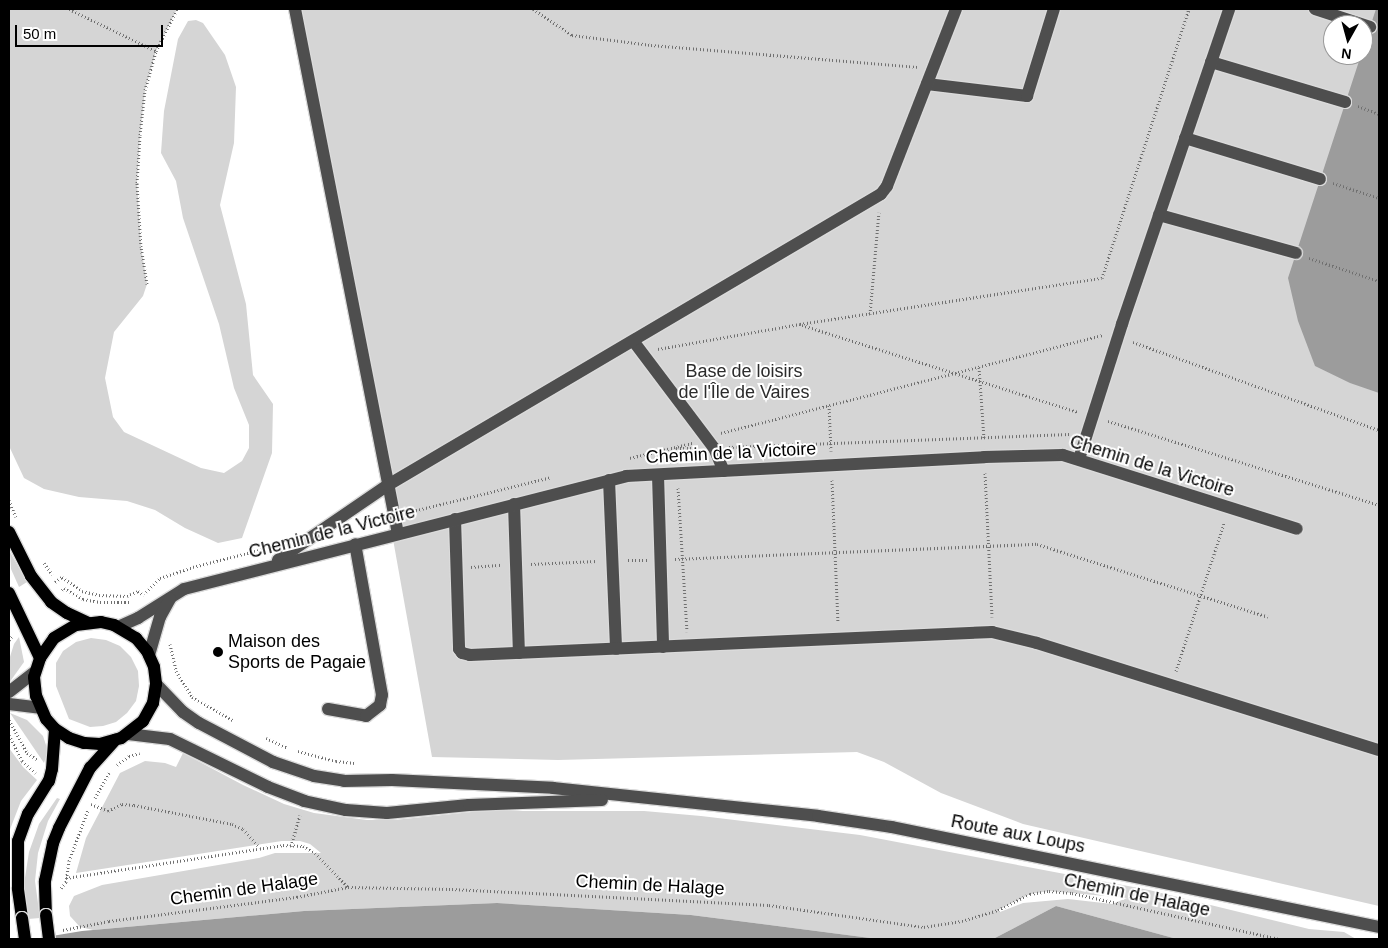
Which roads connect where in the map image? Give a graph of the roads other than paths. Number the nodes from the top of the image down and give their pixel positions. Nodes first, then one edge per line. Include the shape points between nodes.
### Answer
1 (294, 9) edge
2 (956, 9) edge
3 (1054, 9) edge
4 (1229, 9) edge
5 (1315, 9) edge
6 (1333, 15) edge
7 (1211, 62) junction
8 (927, 84) junction
9 (1345, 102) road end
10 (1185, 138) junction
11 (1320, 179) road end
12 (1159, 215) junction
13 (1296, 253) road end
14 (638, 347) junction
15 (1079, 459) junction
16 (724, 471) junction
17 (658, 474) junction
18 (609, 480) junction
19 (388, 485) junction
20 (514, 504) junction
21 (455, 519) junction
22 (1298, 529) dead end
23 (9, 532) edge
24 (398, 534) junction
25 (355, 544) junction
26 (270, 566) junction
27 (9, 593) edge
28 (171, 597) junction
29 (88, 623) junction
30 (118, 627) junction
31 (663, 647) junction
32 (616, 649) junction
33 (519, 653) junction
34 (149, 655) junction
35 (40, 658) junction
36 (36, 672) junction
37 (156, 684) junction
38 (9, 692) edge
39 (9, 704) edge
40 (40, 708) junction
41 (328, 709) dead end
42 (55, 729) junction
43 (128, 734) junction
44 (115, 740) junction
45 (1379, 750) edge
46 (646, 799) junction
47 (1379, 927) edge
48 (52, 935) edge
49 (25, 939) edge

1 - 19 street
2 - 8 street
3 - 8 street via 1027,96
4 - 7 street
5 - 6 street
7 - 9 street
7 - 10 street
8 - 14 street via 881,194
10 - 11 street
10 - 12 street
12 - 13 street
12 - 15 street
14 - 16 street via 710,443
14 - 19 street
15 - 16 street, Chemin de la Victoire via 1063,455 984,457
15 - 22 street, Chemin de la Victoire
16 - 17 street, Chemin de la Victoire
17 - 18 street, Chemin de la Victoire
17 - 31 street
18 - 20 street, Chemin de la Victoire
18 - 32 street
19 - 24 street
19 - 26 street
20 - 21 street, Chemin de la Victoire
20 - 33 street
21 - 24 street, Chemin de la Victoire
21 - 33 street via 459,649 470,655
23 - 29 main road via 31,576 51,602
24 - 25 street, Chemin de la Victoire
25 - 26 street, Chemin de la Victoire
25 - 41 street via 382,695 380,705 366,716
26 - 28 street, Chemin de la Victoire via 184,589
27 - 35 main road
28 - 30 street, Chemin de la Victoire
28 - 34 street via 160,617
29 - 30 main road via 101,622
29 - 35 main road via 64,630 46,647
30 - 34 main road via 136,638
31 - 32 street
31 - 45 street via 992,632
32 - 33 street
34 - 37 main road
35 - 36 main road
36 - 38 street
36 - 40 main road via 34,686
37 - 43 main road via 148,713
37 - 46 street via 183,712 205,726 273,762 314,776 344,781 392,780 552,788
39 - 40 street
40 - 42 main road
42 - 44 main road via 84,743 100,744
42 - 49 main road, bridge via 52,769 18,841 18,888
43 - 44 main road
43 - 46 street via 170,739 268,787 346,810 387,813 477,804
44 - 48 main road, bridge via 90,768 74,794 56,835 45,881 46,915
46 - 47 street, Route aux Loups via 892,827

